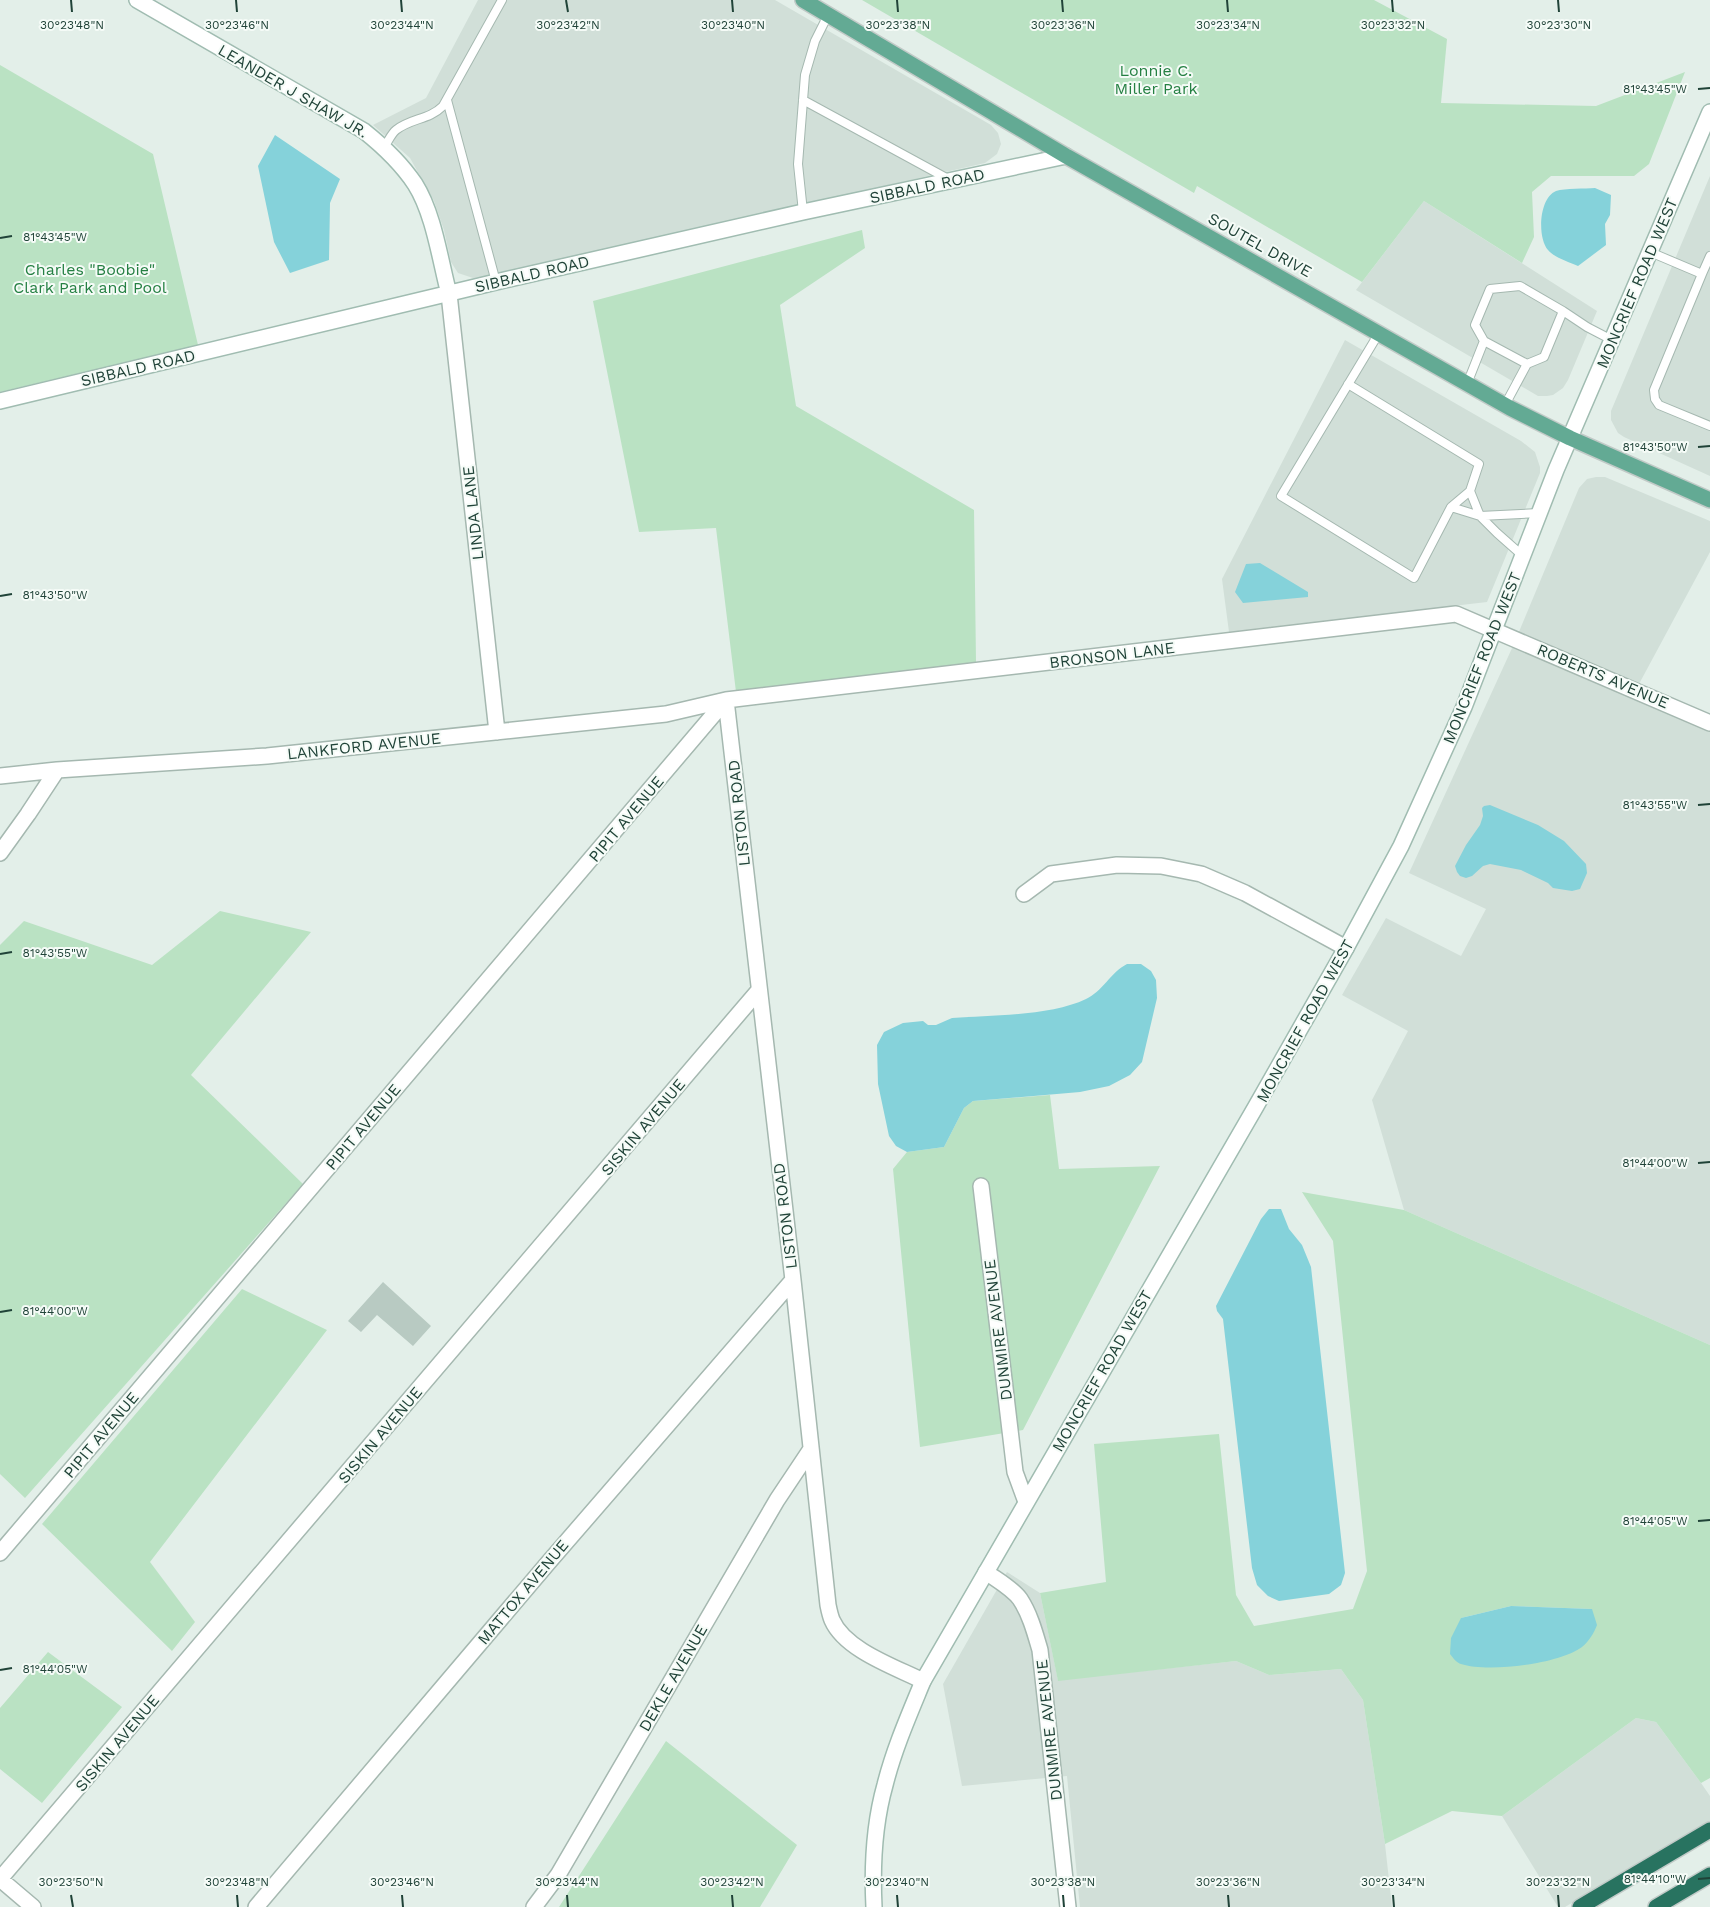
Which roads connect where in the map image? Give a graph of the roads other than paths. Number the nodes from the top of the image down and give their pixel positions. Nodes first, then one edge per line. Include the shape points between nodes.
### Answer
1 (137, 0) edge
2 (502, 0) edge
3 (803, 0) edge
4 (828, 15) junction
5 (447, 100) junction
6 (803, 100) junction
7 (1710, 112) edge
8 (384, 147) junction
9 (1066, 156) junction
10 (951, 181) junction
11 (803, 212) junction
12 (1650, 252) junction
13 (1710, 256) edge
14 (1702, 274) junction
15 (496, 282) junction
16 (449, 294) junction
17 (1563, 311) junction
18 (1379, 333) junction
19 (1612, 340) junction
20 (1484, 341) junction
21 (1527, 364) junction
22 (1348, 384) junction
23 (1467, 384) junction
24 (0, 401) edge
25 (1505, 406) junction
26 (1710, 426) edge
27 (1570, 438) junction
28 (1470, 491) junction
29 (1710, 500) edge
30 (1450, 507) junction
31 (1539, 513) junction
32 (1480, 516) junction
33 (1523, 556) junction
34 (1495, 630) junction
35 (726, 700) junction
36 (1710, 723) edge
37 (497, 732) junction
38 (57, 770) junction
39 (0, 776) edge
40 (0, 853) edge
41 (1024, 894) dead end
42 (1346, 948) junction
43 (759, 990) junction
44 (981, 1186) dead end
45 (793, 1280) junction
46 (811, 1449) junction
47 (1026, 1502) junction
48 (0, 1553) edge
49 (986, 1572) junction
50 (923, 1681) junction
51 (1710, 1830) edge
52 (1710, 1875) edge
53 (0, 1879) edge
54 (33, 1907) edge
55 (256, 1907) edge
56 (534, 1907) edge
57 (874, 1907) edge
58 (1068, 1907) edge
59 (1580, 1907) edge
60 (1656, 1907) edge

1 - 8 street, LEANDER J SHAW JR. via 364,131
2 - 5 lane
3 - 4 main road, SOUTEL DRIVE
4 - 6 lane via 815,41 805,75
4 - 9 main road, SOUTEL DRIVE
5 - 8 lane via 431,116 394,132
5 - 15 lane
6 - 10 lane
6 - 11 lane via 798,164
7 - 12 street, MONCRIEF ROAD WEST
8 - 16 street, LEANDER J SHAW JR. via 416,185 432,227
9 - 10 street, SIBBALD ROAD
9 - 18 main road, SOUTEL DRIVE
10 - 11 street, SIBBALD ROAD
11 - 15 street, SIBBALD ROAD
12 - 14 lane
12 - 19 street, MONCRIEF ROAD WEST
13 - 14 lane
14 - 26 lane via 1654,390 1659,405
15 - 16 street, SIBBALD ROAD
16 - 24 street, SIBBALD ROAD
16 - 37 street, LINDA LANE
17 - 19 lane
17 - 20 lane via 1520,286 1490,289 1475,325
17 - 21 lane via 1544,357
18 - 22 lane
18 - 23 main road, SOUTEL DRIVE
19 - 27 street, MONCRIEF ROAD WEST
20 - 21 lane
20 - 23 lane
21 - 25 lane
22 - 28 lane via 1479,464
22 - 30 lane via 1281,496 1414,578
23 - 25 main road, SOUTEL DRIVE
25 - 27 main road, SOUTEL DRIVE
27 - 29 main road, SOUTEL DRIVE
27 - 31 street, MONCRIEF ROAD WEST
28 - 30 lane
28 - 32 lane
30 - 32 lane
31 - 32 lane
31 - 33 street, MONCRIEF ROAD WEST
32 - 33 lane
33 - 34 street, MONCRIEF ROAD WEST
34 - 35 street, BRONSON LANE via 1456,614
34 - 36 street, ROBERTS AVENUE
34 - 42 street, MONCRIEF ROAD WEST via 1401,846
35 - 37 street, LANKFORD AVENUE via 666,714
35 - 43 street, LISTON ROAD
35 - 48 street, PIPIT AVENUE
37 - 38 street, LANKFORD AVENUE via 267,756
38 - 39 street, LANKFORD AVENUE
38 - 40 street
41 - 42 street via 1051,874 1117,865 1161,866 1201,874 1246,893
42 - 47 street, MONCRIEF ROAD WEST
43 - 45 street, LISTON ROAD
43 - 53 street, SISKIN AVENUE
44 - 47 street, DUNMIRE AVENUE via 1015,1472
45 - 46 street, LISTON ROAD
45 - 55 street, MATTOX AVENUE
46 - 50 street, LISTON ROAD via 832,1621 842,1636 857,1648
46 - 56 street, DEKLE AVENUE via 777,1500 558,1875
47 - 49 street, MONCRIEF ROAD WEST
49 - 50 street, MONCRIEF ROAD WEST
49 - 58 street, DUNMIRE AVENUE via 1020,1598 1040,1650
50 - 57 street, MONCRIEF ROAD WEST via 899,1738 884,1786 876,1831
51 - 59 highway
52 - 60 highway
53 - 54 street

